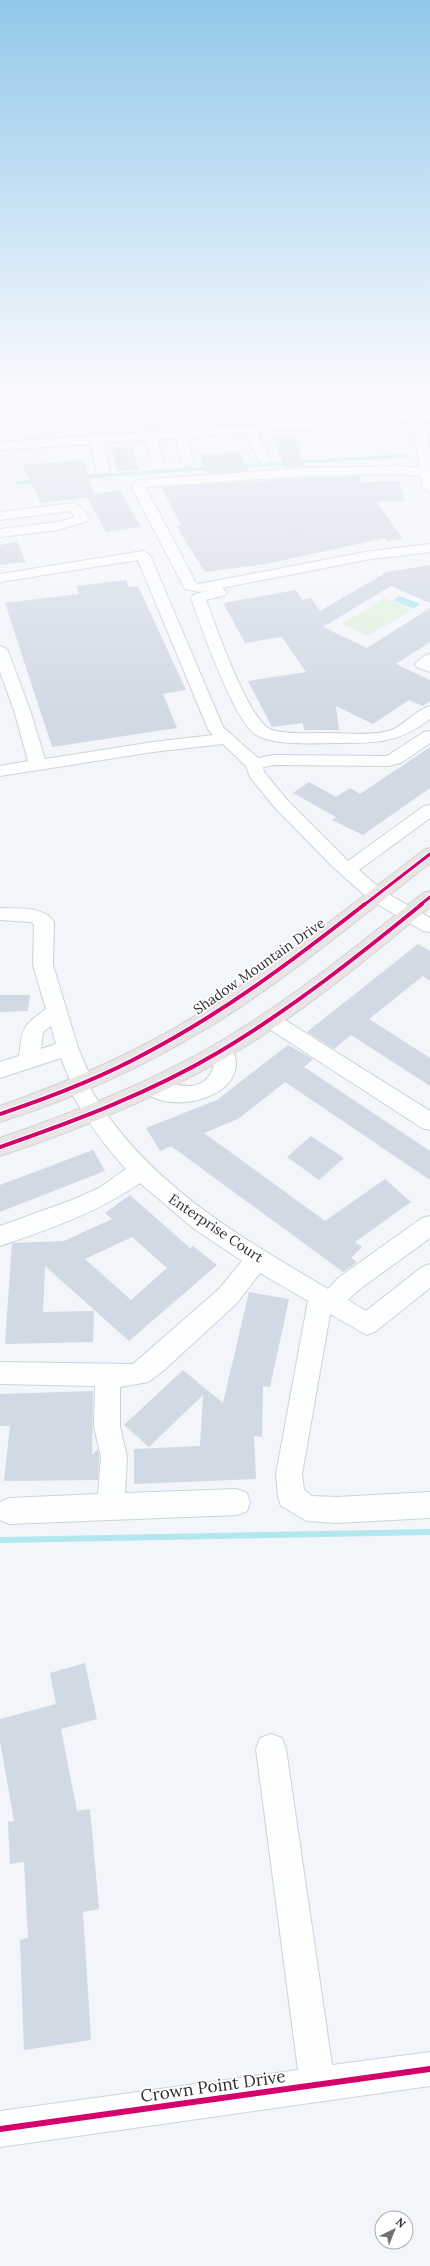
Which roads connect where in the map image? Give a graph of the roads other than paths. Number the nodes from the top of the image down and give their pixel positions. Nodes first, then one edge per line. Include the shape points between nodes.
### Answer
1 (145, 500) edge
2 (0, 516) edge
3 (0, 533) edge
4 (430, 548) edge
5 (430, 554) edge
6 (0, 578) edge
7 (0, 651) edge
8 (430, 659) edge
9 (430, 667) edge
10 (430, 711) edge
11 (430, 736) edge
12 (227, 739) junction
13 (254, 764) junction
14 (38, 765) junction
15 (0, 772) edge
16 (430, 810) edge
17 (430, 854) edge
18 (347, 870) junction
19 (376, 895) junction
20 (430, 897) edge
21 (0, 914) edge
22 (409, 914) junction
23 (430, 926) edge
24 (57, 1011) junction
25 (270, 1020) junction
26 (68, 1048) junction
27 (223, 1050) joint
28 (29, 1061) junction
29 (0, 1070) edge
30 (80, 1084) junction
31 (153, 1087) joint
32 (93, 1113) junction
33 (0, 1114) edge
34 (430, 1122) edge
35 (0, 1148) edge
36 (141, 1170) junction
37 (430, 1225) edge
38 (0, 1236) edge
39 (258, 1258) junction
40 (430, 1274) edge
41 (326, 1299) junction
42 (0, 1373) edge
43 (108, 1375) junction
44 (237, 1502) dead end
45 (430, 1505) edge
46 (111, 1506) junction
47 (9, 1511) dead end
48 (271, 1750) dead end
49 (430, 2069) edge
50 (317, 2085) junction
51 (0, 2129) edge

1 - 4 street via 190,586 199,588 328,563
2 - 3 street via 73,507 83,518 68,524
5 - 10 street via 228,590 198,598 234,685 254,724 263,733 302,737 389,736
6 - 12 street via 143,555 216,729
7 - 14 street via 22,710
8 - 9 street via 423,664
11 - 13 street via 388,761 275,760
12 - 13 street
12 - 14 street via 153,747
13 - 18 street via 256,773 282,805
14 - 15 street
16 - 18 street
17 - 19 main road, Shadow Mountain Drive
18 - 19 street
19 - 22 street
19 - 30 main road, Shadow Mountain Drive via 260,983 215,1013 144,1054
20 - 22 main road
21 - 24 street, Enterprise Court via 36,916 44,922 43,965
22 - 23 street
22 - 25 main road
24 - 26 street, Enterprise Court
24 - 28 street via 33,1029
25 - 27 main road
25 - 34 street
26 - 28 street
26 - 30 street, Enterprise Court
27 - 31 street via 223,1071 216,1081 201,1092 175,1095
28 - 29 street
30 - 32 street, Enterprise Court
30 - 33 main road, Shadow Mountain Drive
31 - 32 main road
32 - 35 main road
32 - 36 street, Enterprise Court via 115,1144
36 - 38 street via 107,1194 87,1204
36 - 39 street, Enterprise Court via 186,1210
37 - 41 street
39 - 41 street, Enterprise Court
39 - 43 street via 228,1296 153,1364 139,1374
40 - 41 street, Enterprise Court via 367,1324
41 - 45 street via 289,1474 291,1497 307,1508 336,1510
42 - 43 street
43 - 46 street via 107,1427 114,1457
44 - 46 street
46 - 47 street
48 - 50 street
49 - 50 street, Crown Point Drive
50 - 51 street, Crown Point Drive

